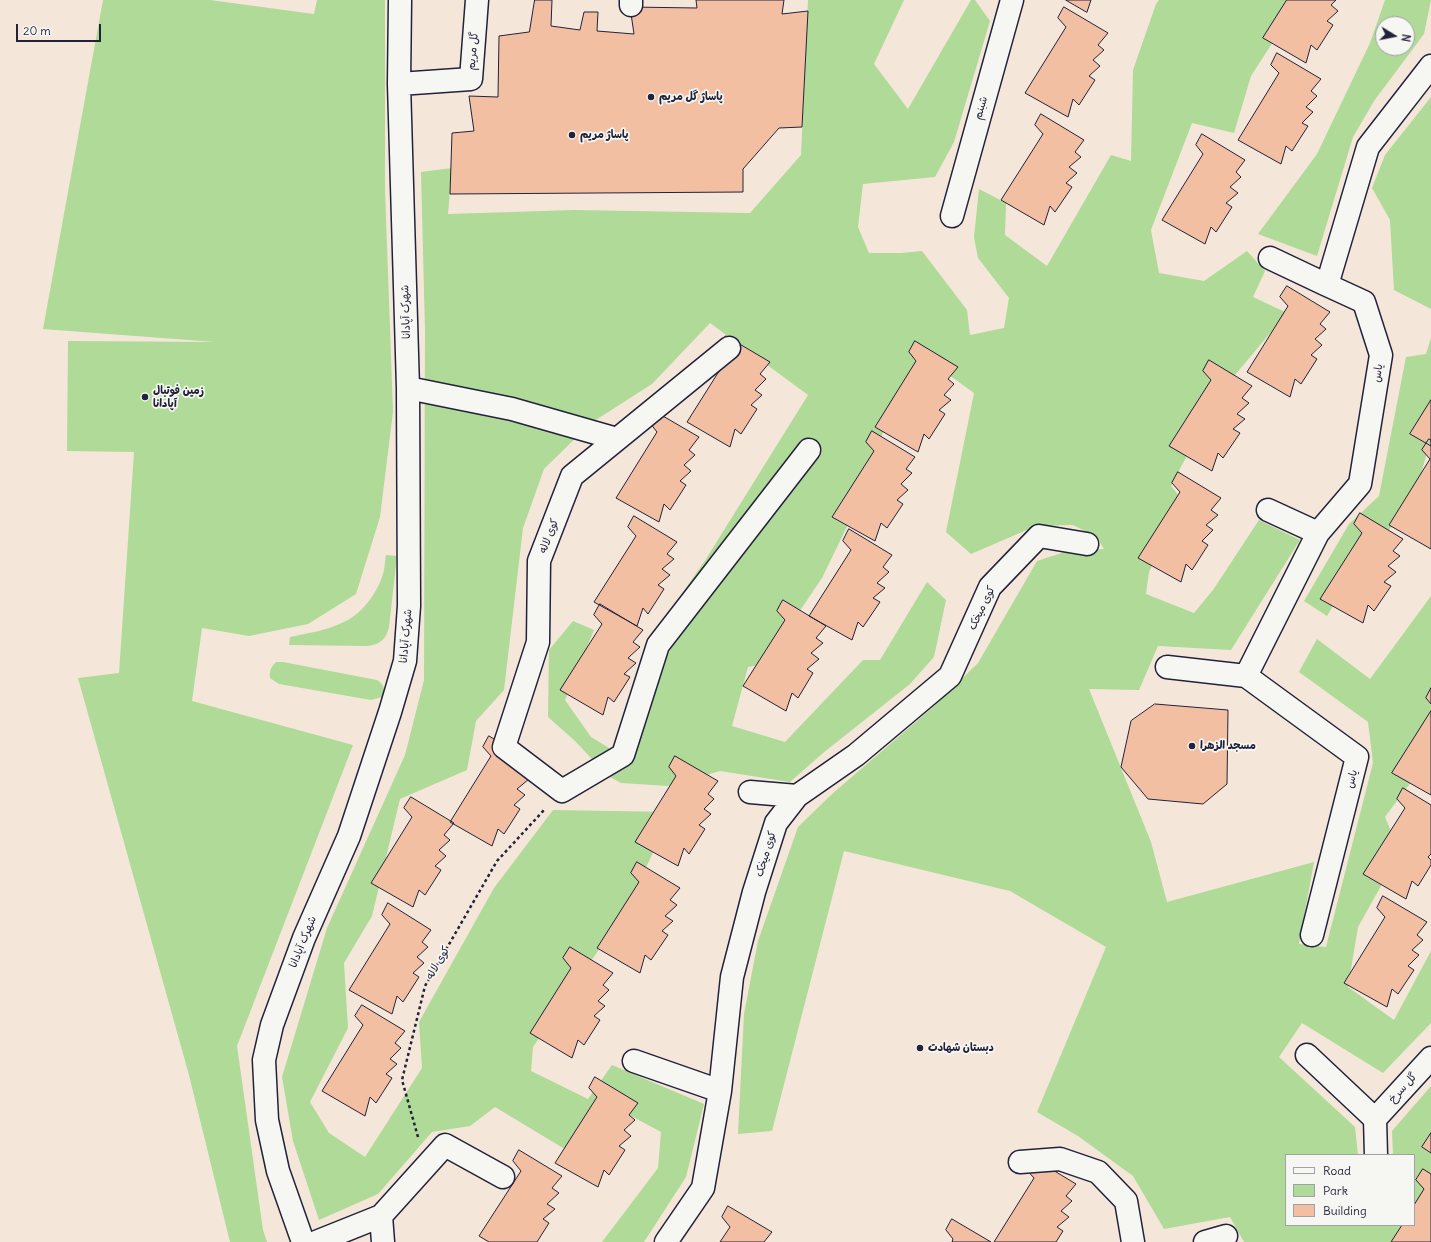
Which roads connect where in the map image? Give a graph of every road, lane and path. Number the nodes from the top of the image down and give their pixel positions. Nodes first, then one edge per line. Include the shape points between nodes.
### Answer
1 (400, 0) edge
2 (477, 0) edge
3 (1012, 0) edge
4 (1431, 66) edge
5 (399, 84) junction
6 (952, 216) dead end
7 (1270, 258) dead end
8 (1327, 285) junction
9 (729, 348) dead end
10 (408, 388) junction
11 (617, 439) junction
12 (809, 450) dead end
13 (1268, 510) dead end
14 (1318, 533) junction
15 (1087, 544) dead end
16 (1167, 667) dead end
17 (1246, 676) junction
18 (562, 791) junction
19 (750, 792) dead end
20 (797, 796) junction
21 (1312, 935) dead end
22 (1307, 1055) dead end
23 (1431, 1058) edge
24 (634, 1061) dead end
25 (720, 1091) junction
26 (1375, 1119) junction
27 (1376, 1154) edge
28 (1020, 1162) dead end
29 (427, 1166) junction
30 (503, 1176) dead end
31 (381, 1216) junction
32 (1226, 1236) dead end
33 (303, 1242) edge
34 (316, 1242) edge
35 (383, 1242) edge
36 (666, 1242) edge
37 (1133, 1242) edge
38 (1205, 1242) edge

1 - 5 street, شهرک آپادانا
2 - 5 street, گل مریم via 471,80
3 - 6 street, شبنم
4 - 8 street via 1368,147
5 - 10 street, شهرک آپادانا
7 - 8 street, یاس
8 - 14 street, یاس via 1364,302 1381,355 1360,484
9 - 11 street, کوی لاله
10 - 11 street via 512,409
10 - 33 street, شهرک آپادانا via 406,661 349,836 304,938 272,1025 264,1060 267,1120 278,1171
11 - 18 street, کوی لاله via 572,476 539,561 538,642 504,746
12 - 18 street via 658,645 623,755
13 - 14 street
14 - 17 street, یاس
15 - 20 street, کوی میخک via 1039,536 990,587 950,676 856,754
16 - 17 street, یاس
17 - 21 street, یاس via 1357,757
18 - 29 path, کوی لاله via 497,861 425,986 402,1080
19 - 20 street
20 - 25 street, کوی میخک via 776,823 754,892 732,977
22 - 26 street
23 - 26 street, گل سرخ
24 - 25 street
25 - 36 street, کوی میخک via 703,1188
26 - 27 street
28 - 37 street via 1060,1159 1098,1172 1126,1201
29 - 30 street via 445,1145
29 - 31 street
31 - 34 street
31 - 35 street
32 - 38 street

